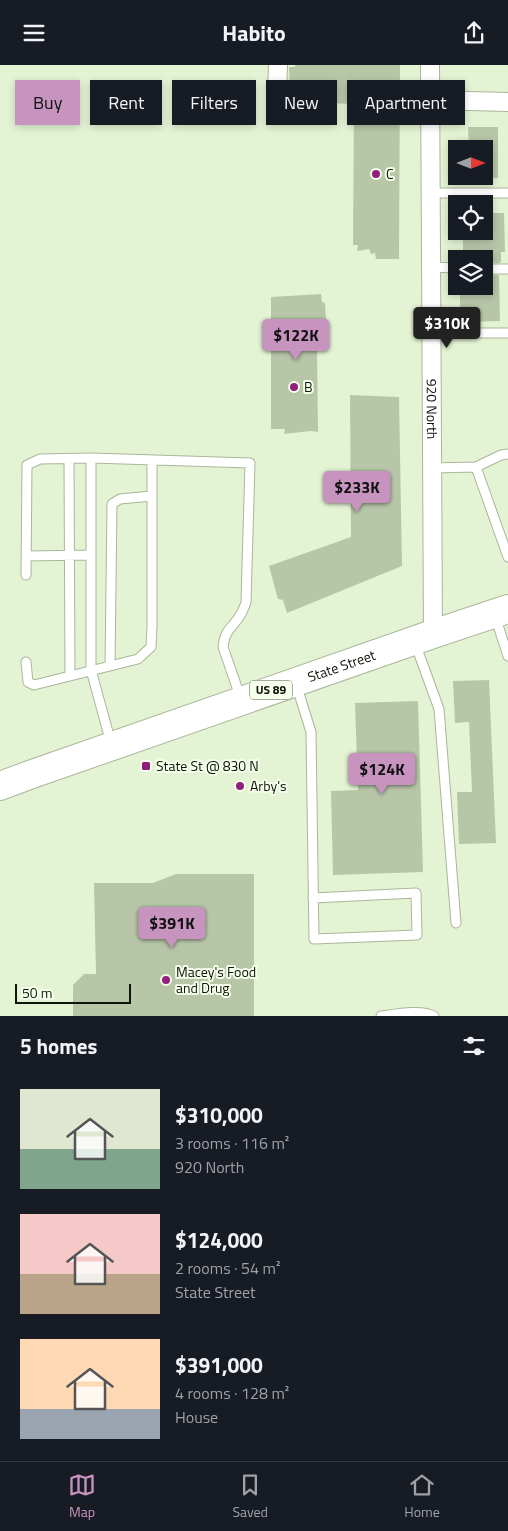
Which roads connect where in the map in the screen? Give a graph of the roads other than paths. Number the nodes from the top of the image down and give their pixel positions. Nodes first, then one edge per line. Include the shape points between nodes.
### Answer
1 (278, 65) edge
2 (430, 65) edge
3 (278, 80) edge
4 (430, 80) edge
5 (465, 101) edge
6 (508, 102) edge
7 (430, 125) edge
8 (430, 193) junction
9 (508, 193) edge
10 (430, 267) junction
11 (448, 268) edge
12 (493, 269) edge
13 (508, 269) edge
14 (431, 333) junction
15 (508, 333) edge
16 (508, 454) edge
17 (91, 458) junction
18 (69, 459) junction
19 (152, 460) junction
20 (476, 467) junction
21 (432, 468) junction
22 (152, 496) junction
23 (26, 555) junction
24 (69, 555) junction
25 (91, 555) junction
26 (508, 557) edge
27 (26, 575) dead end
28 (501, 611) edge
29 (424, 637) junction
30 (508, 656) edge
31 (26, 662) dead end
32 (110, 666) junction
33 (91, 670) junction
34 (70, 676) junction
35 (295, 682) junction
36 (242, 700) junction
37 (112, 745) junction
38 (34, 773) junction
39 (0, 779) edge
40 (0, 786) edge
41 (313, 898) junction
42 (456, 923) dead end
43 (381, 1016) edge
44 (434, 1016) edge

1 - 3 street
2 - 4 street, 920 North
5 - 6 street
7 - 8 street, 920 North
8 - 9 lane
8 - 10 street, 920 North
10 - 11 lane
10 - 14 street, 920 North
12 - 13 lane
14 - 15 lane
14 - 21 street, 920 North
16 - 20 lane
17 - 18 lane
17 - 19 lane
17 - 25 lane
18 - 23 lane via 40,459 27,465
18 - 24 lane
19 - 22 lane
19 - 36 lane via 250,463 246,602 228,628 223,647
20 - 21 lane
20 - 26 lane
21 - 29 street, 920 North
22 - 32 lane via 151,647 138,659
22 - 32 lane via 120,499 112,504
23 - 24 lane
23 - 27 lane
24 - 25 lane
24 - 34 lane
25 - 33 lane
28 - 29 main road, State Street / US 89
28 - 30 lane
29 - 35 main road, State Street / US 89
29 - 42 lane via 439,709
31 - 34 lane via 28,682 34,685
32 - 33 lane
33 - 34 lane
33 - 37 lane
35 - 36 main road, State Street / US 89
35 - 41 lane via 311,731
36 - 37 main road, State Street / US 89
37 - 38 main road, State Street / US 89
38 - 39 main road, State Street / US 89
38 - 40 main road, State Street / US 89
41 - 41 lane via 314,939 417,935 416,893
43 - 44 lane via 400,1013

